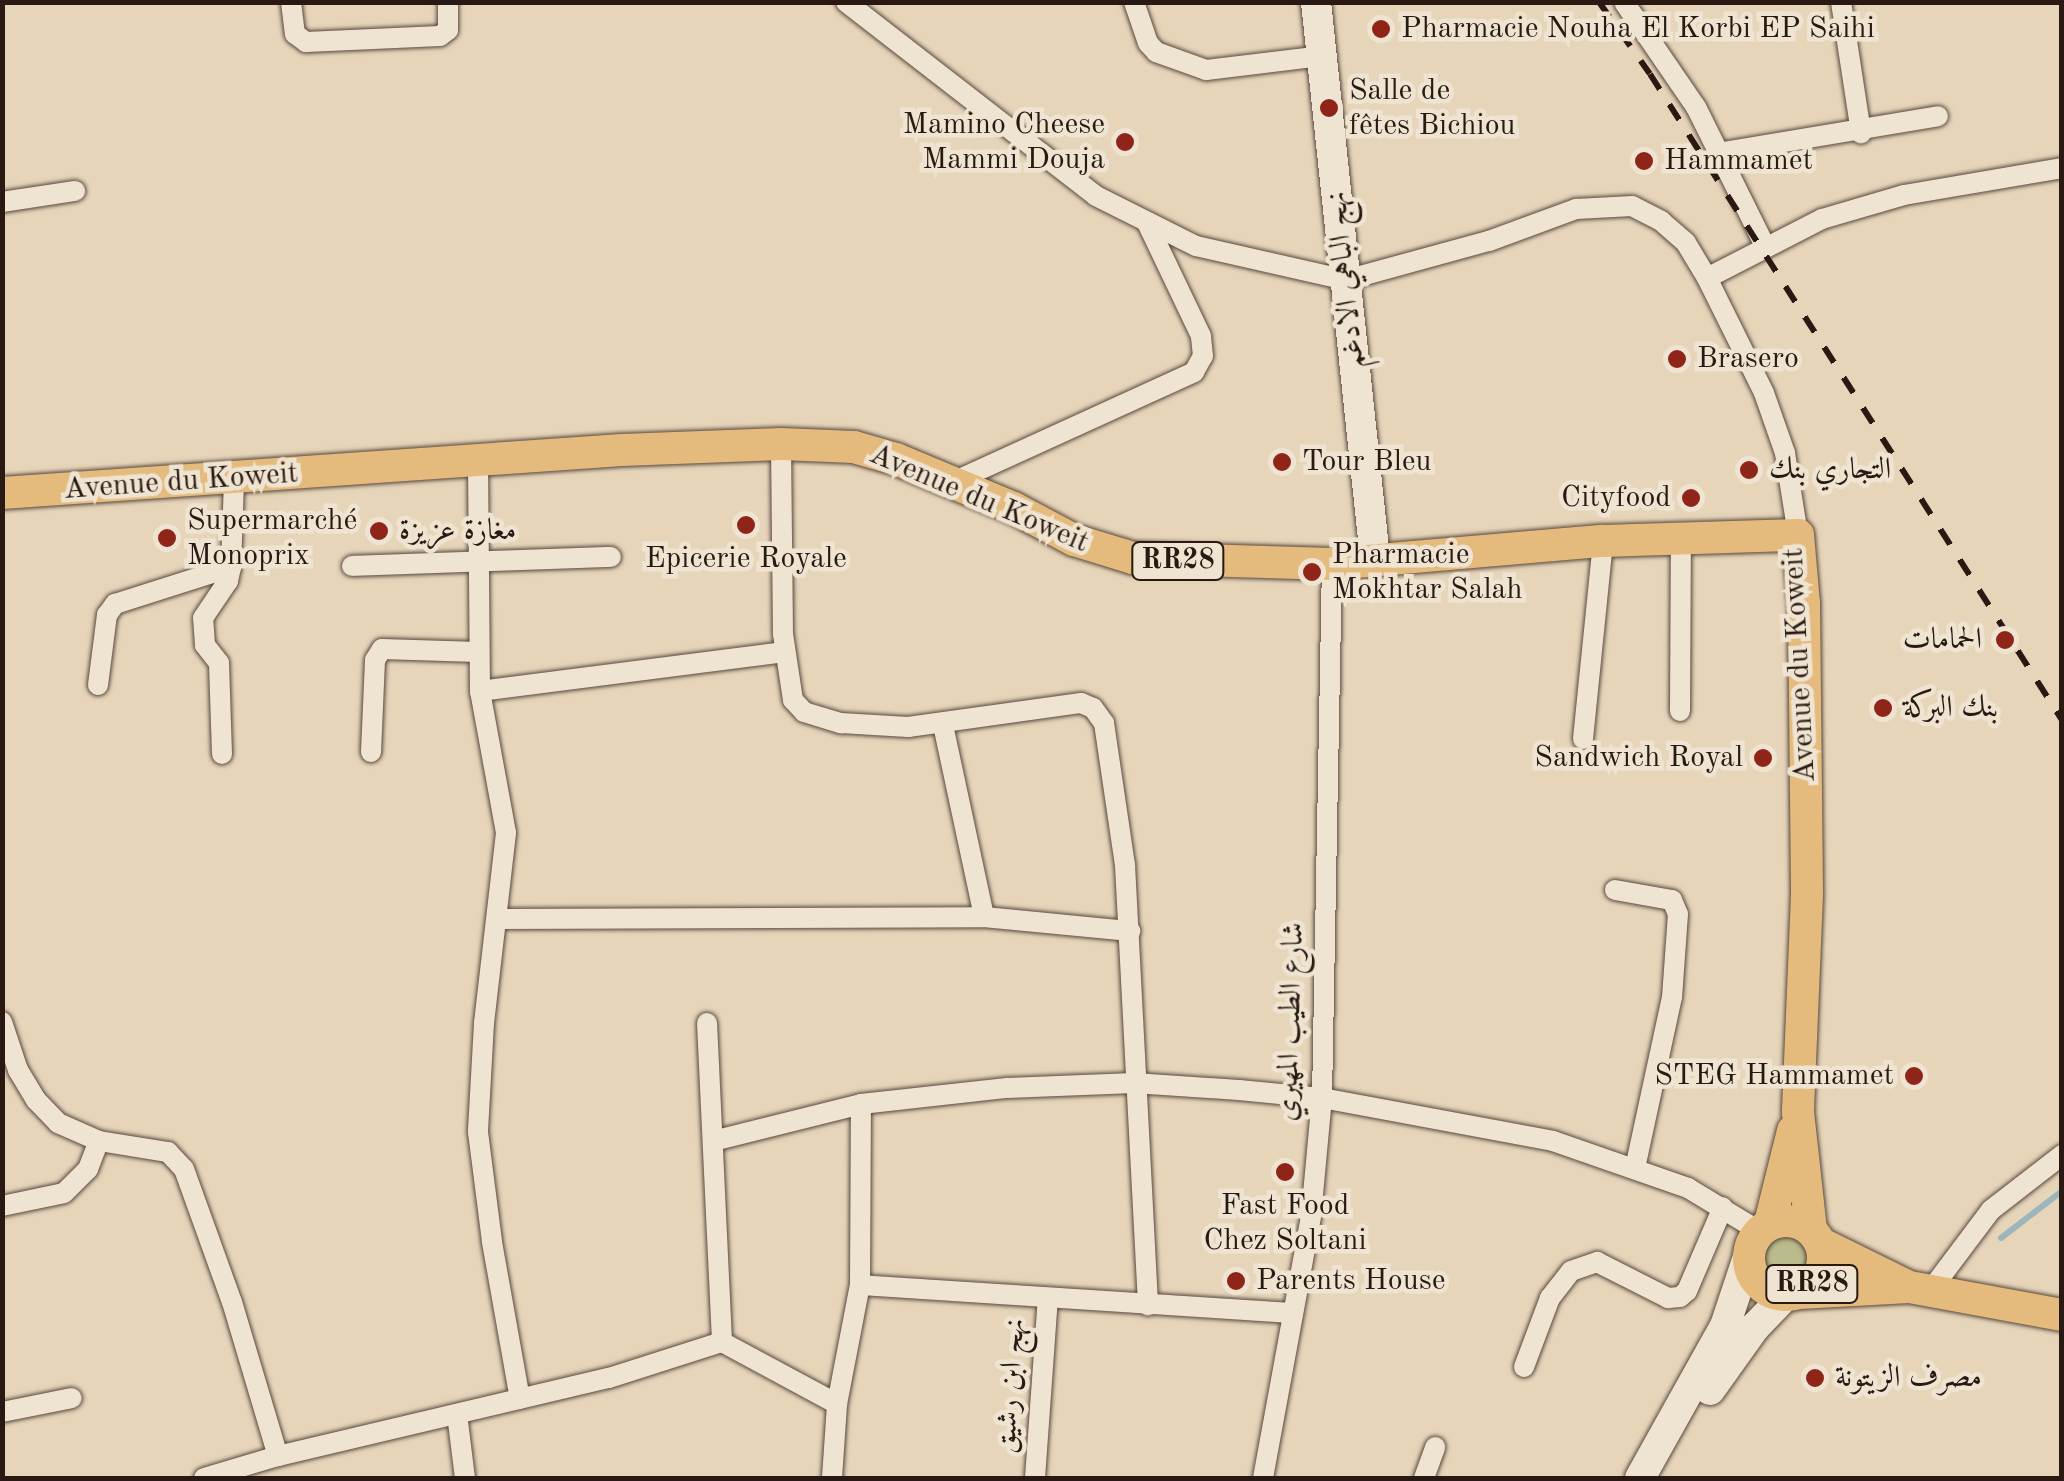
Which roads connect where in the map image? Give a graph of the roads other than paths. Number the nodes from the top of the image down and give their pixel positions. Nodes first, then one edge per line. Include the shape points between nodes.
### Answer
1 (291, 2) edge
2 (448, 2) edge
3 (846, 2) edge
4 (1134, 2) edge
5 (1316, 2) edge
6 (1624, 2) edge
7 (1841, 2) edge
8 (1321, 56) junction
9 (1938, 116) dead end
10 (1861, 132) junction
11 (1718, 153) junction
12 (2062, 168) edge
13 (75, 192) dead end
14 (2, 202) edge
15 (1148, 225) junction
16 (1765, 246) junction
17 (1707, 278) junction
18 (1346, 280) junction
19 (781, 444) junction
20 (478, 461) junction
21 (234, 480) junction
22 (953, 482) junction
23 (2, 493) edge
24 (1798, 535) junction
25 (1681, 538) junction
26 (1604, 541) junction
27 (611, 557) dead end
28 (1376, 558) junction
29 (480, 564) junction
30 (1332, 564) junction
31 (352, 566) dead end
32 (231, 568) junction
33 (478, 652) junction
34 (784, 652) junction
35 (98, 684) dead end
36 (480, 691) junction
37 (1680, 711) dead end
38 (943, 724) junction
39 (1584, 739) dead end
40 (371, 752) dead end
41 (222, 754) dead end
42 (1614, 890) dead end
43 (984, 916) junction
44 (497, 919) junction
45 (1130, 932) junction
46 (2, 1022) edge
47 (707, 1023) dead end
48 (1134, 1084) junction
49 (1322, 1098) junction
50 (862, 1104) junction
51 (1798, 1112) junction
52 (99, 1141) junction
53 (713, 1141) junction
54 (2062, 1154) edge
55 (1635, 1168) junction
56 (2, 1206) edge
57 (1723, 1208) junction
58 (1759, 1237) junction
59 (1816, 1237) junction
60 (860, 1285) junction
61 (1920, 1289) junction
62 (1792, 1294) junction
63 (1048, 1298) junction
64 (1148, 1305) junction
65 (1293, 1314) junction
66 (2062, 1315) edge
67 (722, 1342) junction
68 (1524, 1367) dead end
69 (72, 1398) dead end
70 (520, 1399) junction
71 (1686, 1400) junction
72 (838, 1404) junction
73 (2, 1412) edge
74 (457, 1414) junction
75 (1435, 1447) dead end
76 (278, 1456) junction
77 (204, 1478) edge
78 (465, 1478) edge
79 (832, 1478) edge
80 (1034, 1478) edge
81 (1263, 1478) edge
82 (1424, 1478) edge
83 (1626, 1478) edge
84 (1640, 1478) edge
85 (1658, 1478) edge

1 - 2 street via 295,34 306,42 440,36 448,30
3 - 15 street via 1096,196
4 - 8 street via 1156,52 1206,70
5 - 8 main road, نهج الباهي الادغم
6 - 11 street via 1670,65
7 - 10 street
8 - 18 main road, نهج الباهي الادغم
9 - 10 street
10 - 11 street
11 - 16 street
12 - 16 street via 1904,195 1822,219
13 - 14 street
15 - 18 street via 1196,246
15 - 22 street via 1200,336 1203,356 1194,372
16 - 17 street
17 - 18 street via 1686,243 1662,221 1632,206 1602,204
17 - 24 street via 1764,393 1784,454
18 - 28 main road, نهج الباهي الادغم
19 - 20 main road, Avenue du Koweit / RR28
19 - 22 main road, Avenue du Koweit / RR28 via 854,447
19 - 34 street
20 - 21 main road, Avenue du Koweit / RR28
20 - 29 street
21 - 23 main road, Avenue du Koweit / RR28
21 - 32 street
22 - 30 main road, Avenue du Koweit / RR28 via 1074,540 1133,558
24 - 25 main road, Avenue du Koweit / RR28
24 - 51 main road, Avenue du Koweit / RR28 via 1807,875
25 - 26 main road, Avenue du Koweit / RR28
25 - 37 street
26 - 28 main road, Avenue du Koweit / RR28
26 - 39 street
27 - 29 street
28 - 30 main road, Avenue du Koweit / RR28
29 - 31 street
29 - 33 street
30 - 49 street, شارع الطيب المهيري
32 - 35 street via 115,604 107,615
32 - 41 street via 203,618 205,644 219,664
33 - 36 street
33 - 40 street via 382,650 375,660
34 - 36 street
34 - 38 street via 793,700 818,718 869,726
36 - 44 street via 506,833
38 - 43 street
38 - 45 street via 1080,704 1099,714 1114,780
42 - 55 street via 1672,900 1678,914 1672,998
43 - 44 street
43 - 45 street
44 - 70 street via 478,1132
45 - 48 street
46 - 52 street via 36,1100 58,1122
47 - 53 street
48 - 49 street
48 - 50 street via 1007,1088
48 - 64 street
49 - 55 street via 1554,1142
49 - 65 street, شارع الطيب المهيري
50 - 53 street
50 - 60 street
51 - 58 main road, RR28
51 - 59 main road, RR28
52 - 56 street via 80,1182 64,1193
52 - 76 street via 156,1148 184,1169
53 - 67 street
54 - 61 street via 1991,1210
55 - 57 street
57 - 58 street
57 - 68 street via 1680,1297 1668,1298 1597,1262 1571,1271 1550,1298
58 - 59 main road, RR28 via 1799,1222
58 - 62 main road, RR28 via 1759,1284
58 - 71 main road via 1725,1326
59 - 61 main road, RR28
59 - 62 main road, RR28 via 1820,1273
60 - 63 street
60 - 72 street
61 - 62 main road, RR28
61 - 66 main road, RR28
62 - 85 main road via 1718,1376
63 - 64 street
63 - 80 street, نهج ابن رشيق
64 - 65 street
65 - 81 street, شارع الطيب المهيري
67 - 70 street
67 - 72 street
69 - 73 street
70 - 74 street
71 - 83 street via 1650,1433
71 - 84 main road
72 - 79 street
74 - 76 street
74 - 78 street
75 - 82 street
76 - 77 street

